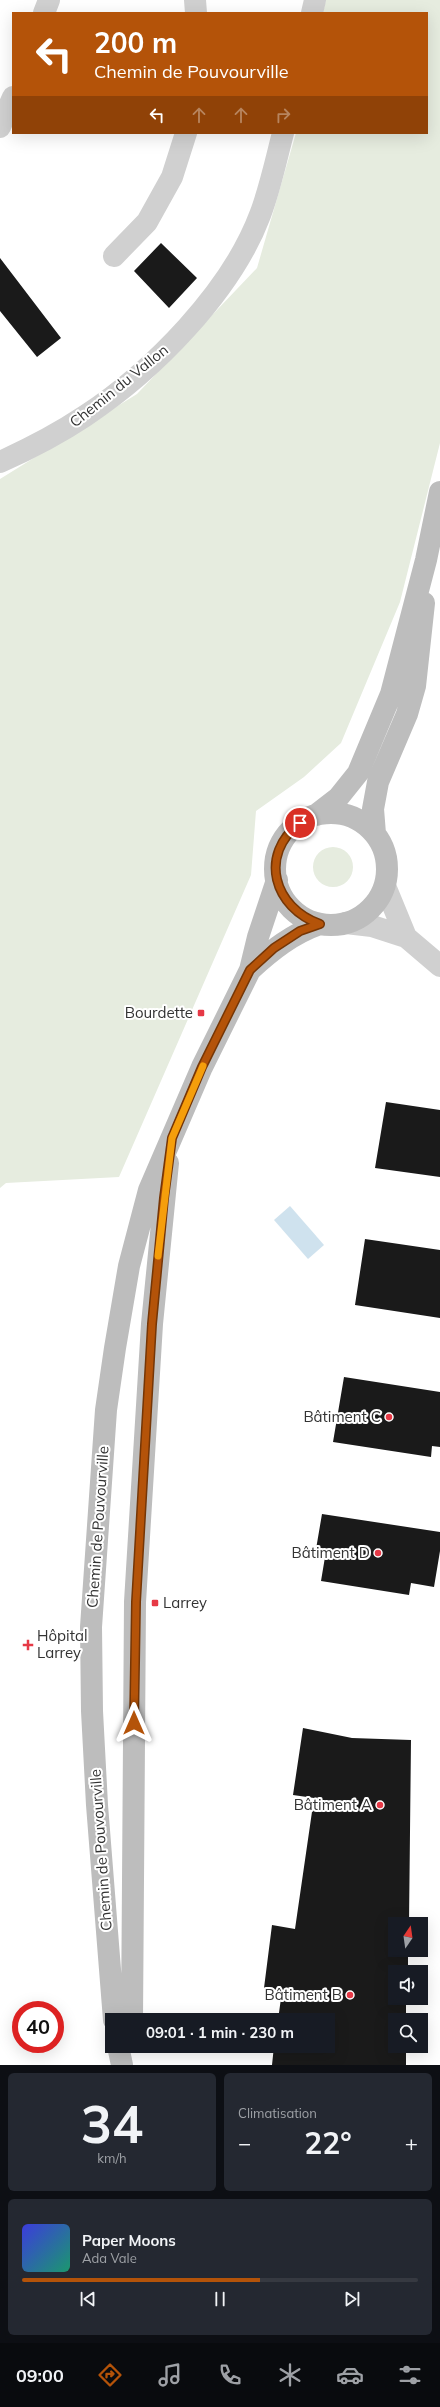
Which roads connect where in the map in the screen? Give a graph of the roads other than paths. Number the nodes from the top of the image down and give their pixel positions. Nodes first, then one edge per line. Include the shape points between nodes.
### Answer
1 (49, 0) edge
2 (195, 0) edge
3 (306, 0) edge
4 (315, 0) edge
5 (44, 12) edge
6 (196, 12) edge
7 (305, 12) edge
8 (312, 12) edge
9 (12, 99) edge
10 (0, 127) edge
11 (186, 134) edge
12 (283, 134) edge
13 (114, 256) dead end
14 (0, 462) edge
15 (440, 492) edge
16 (426, 560) junction
17 (316, 815) junction
18 (375, 834) junction
19 (277, 880) junction
20 (385, 886) junction
21 (346, 923) junction
22 (320, 924) junction
23 (406, 937) junction
24 (440, 966) edge
25 (250, 970) junction
26 (172, 1138) junction
27 (113, 2013) edge
28 (132, 2013) edge
29 (119, 2053) edge
30 (129, 2053) edge
31 (122, 2065) edge
32 (128, 2065) edge

1 - 5 street
2 - 6 street
3 - 7 street
4 - 8 street
9 - 10 street
11 - 13 street via 172,177 147,222
12 - 14 street, Chemin du Vallon via 260,215 245,249 218,291 160,357 86,416 36,446
15 - 16 street, Chemin de Pouvourville
16 - 17 street, Chemin de Pouvourville via 391,694 376,733 358,773 338,798
16 - 18 street, Chemin de Pouvourville via 423,622 415,686 407,714 378,782 373,809
17 - 18 street, Chemin de Pouvourville via 329,813 355,818
17 - 19 street, Chemin de Pouvourville via 300,823 284,840 276,862
18 - 20 street, Chemin de Pouvourville via 386,859
19 - 22 street, Chemin de Pouvourville via 288,903 308,919
19 - 25 street, Chemin de Pouvourville
20 - 21 street, Chemin de Pouvourville via 370,910
20 - 23 street
21 - 22 street, Chemin de Pouvourville
21 - 23 street via 372,926
22 - 25 street, Chemin de Pouvourville via 300,931 274,948
23 - 24 street
25 - 26 street, Chemin de Pouvourville via 202,1067
26 - 27 street, Chemin de Pouvourville via 149,1190 129,1266 115,1348 106,1410 90,1627 97,1805
26 - 28 street, Chemin de Pouvourville via 152,1324 136,1602
29 - 31 street
30 - 32 street

